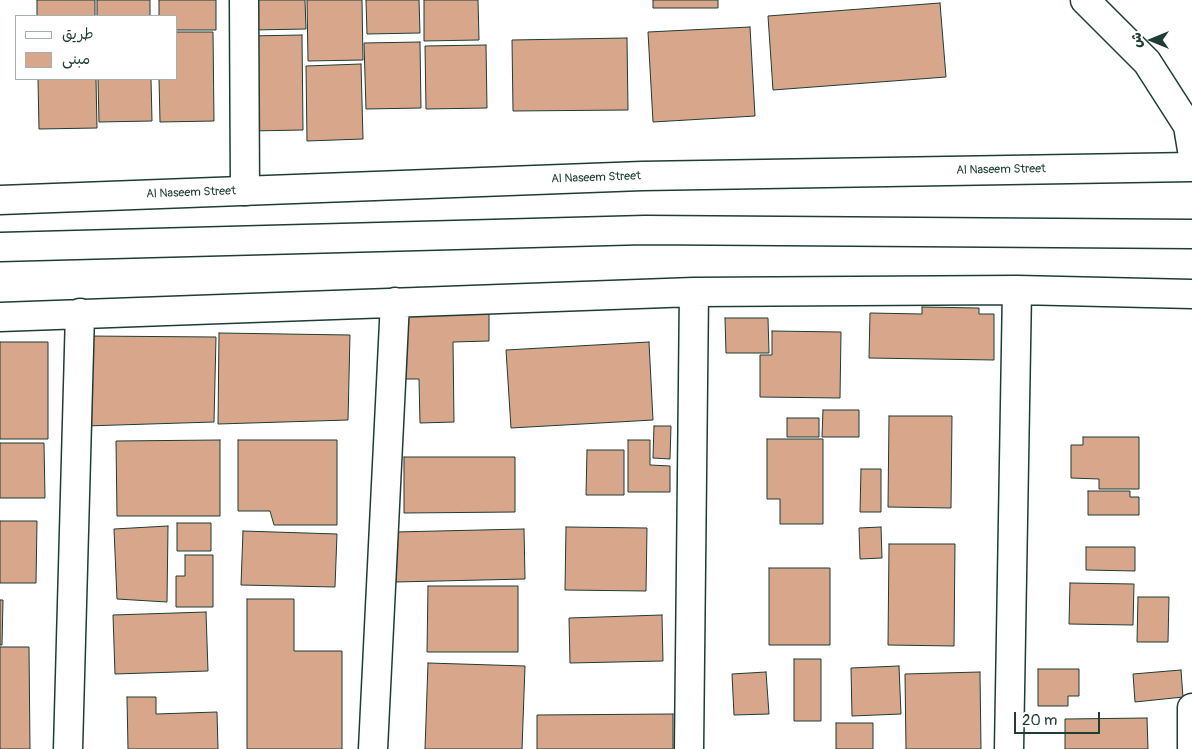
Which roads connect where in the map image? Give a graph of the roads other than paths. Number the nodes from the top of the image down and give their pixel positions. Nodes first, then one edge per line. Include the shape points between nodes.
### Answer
1 (244, 0) edge
2 (1085, 0) edge
3 (1192, 150) edge
4 (1192, 167) edge
5 (245, 191) junction
6 (0, 200) edge
7 (1192, 234) edge
8 (0, 247) edge
9 (1017, 290) junction
10 (694, 292) junction
11 (1192, 294) edge
12 (395, 302) junction
13 (80, 313) junction
14 (0, 317) edge
15 (1192, 708) edge
16 (68, 749) edge
17 (374, 749) edge
18 (689, 749) edge
19 (1009, 749) edge
20 (1192, 749) edge

1 - 5 street
2 - 3 street via 1147,62 1188,126
4 - 5 street, Al Naseem Street via 642,176
5 - 6 street, Al Naseem Street
7 - 8 street via 645,230
9 - 10 street
9 - 11 street
9 - 19 street
10 - 12 street
10 - 18 street
12 - 13 street
12 - 17 street
13 - 14 street
13 - 16 street
15 - 20 street

